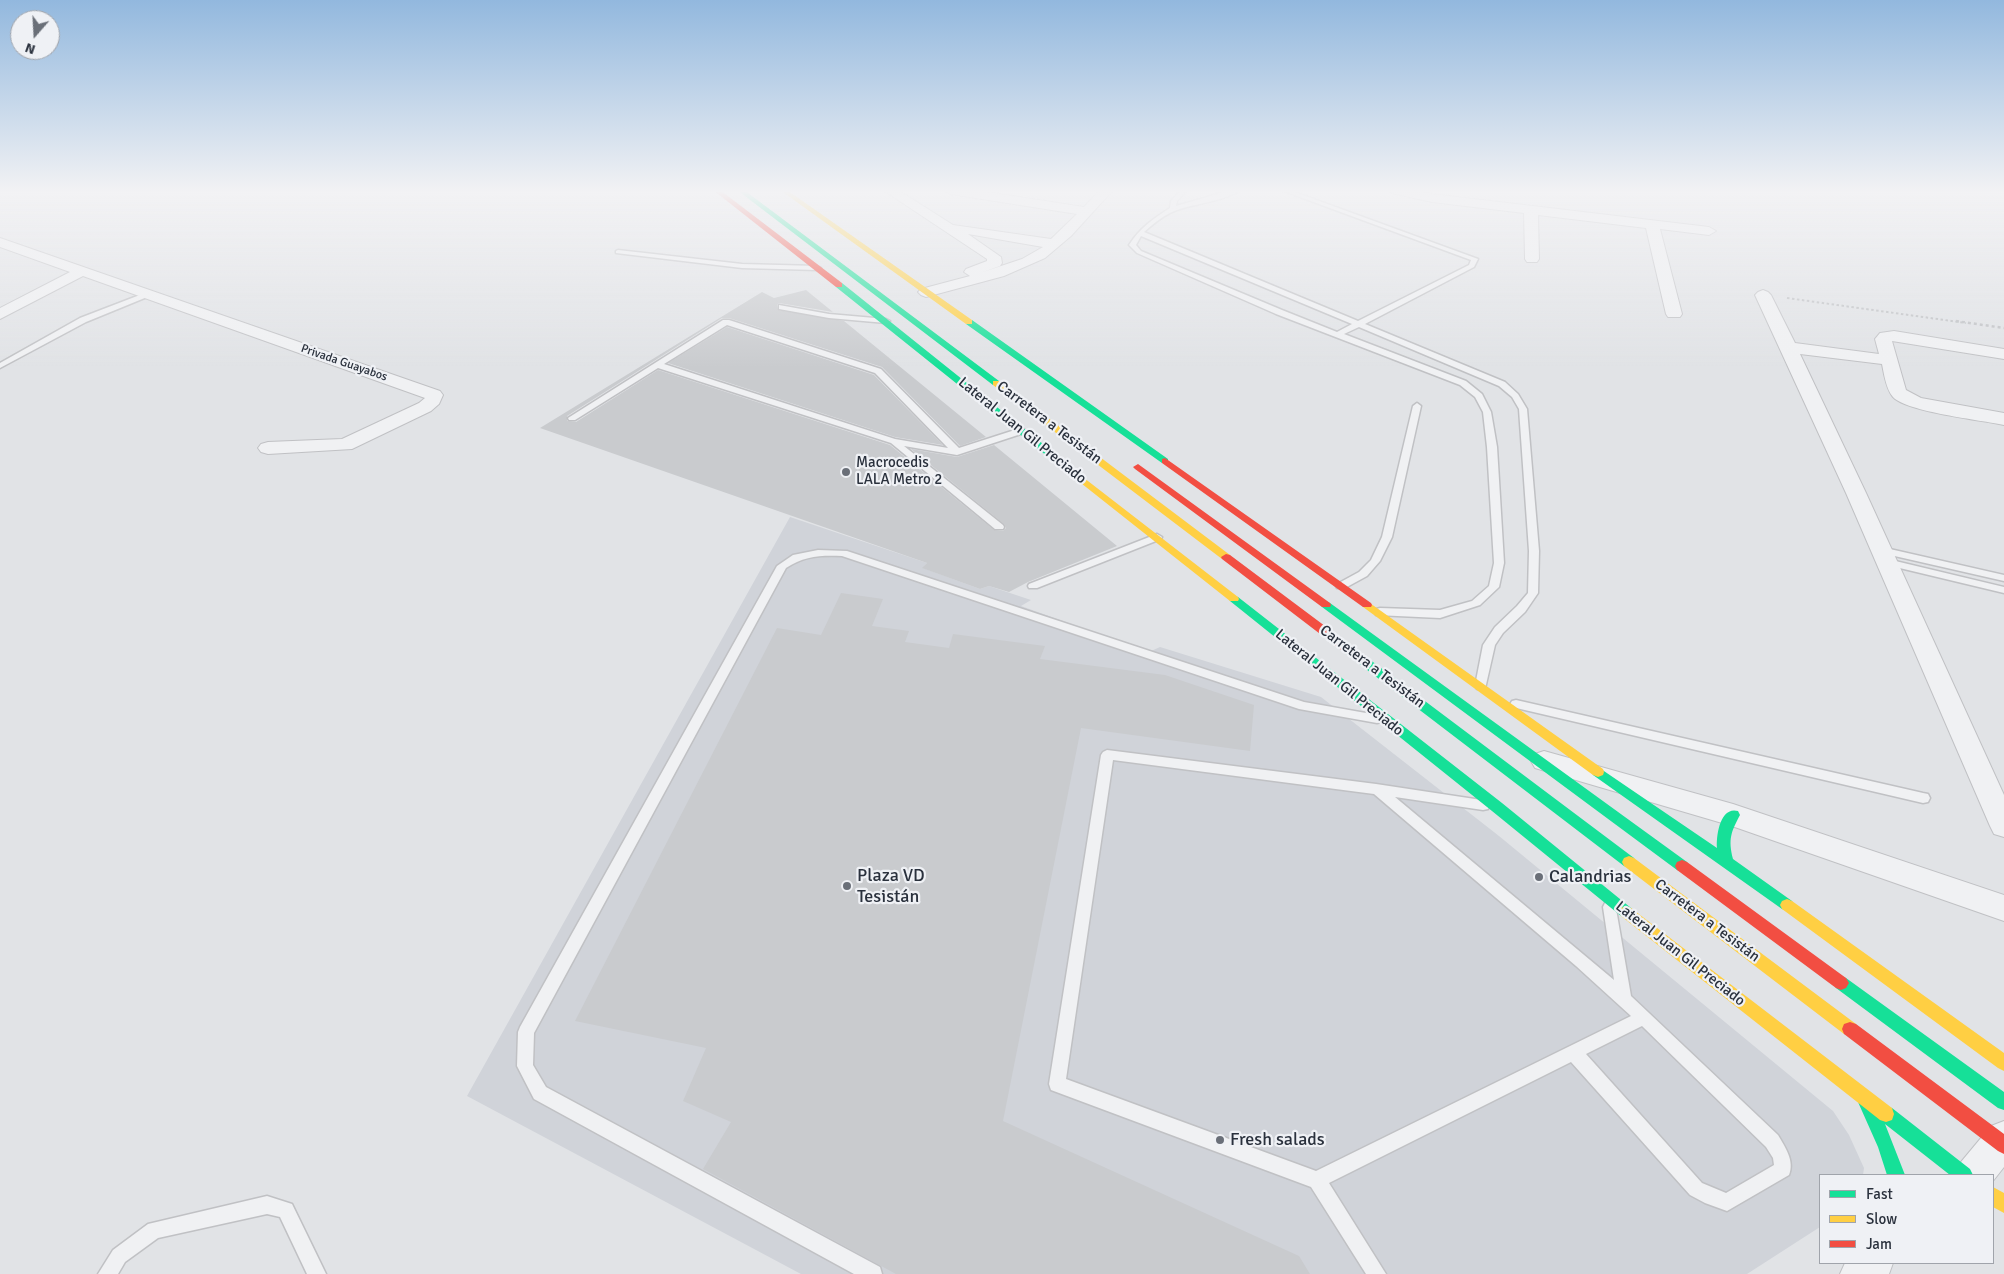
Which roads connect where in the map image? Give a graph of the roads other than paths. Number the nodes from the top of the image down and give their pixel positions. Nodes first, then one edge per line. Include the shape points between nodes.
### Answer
1 (21, 249) edge
2 (794, 249) edge
3 (800, 249) edge
4 (819, 249) edge
5 (867, 249) edge
6 (981, 249) edge
7 (1046, 249) edge
8 (1136, 249) edge
9 (1180, 249) edge
10 (1452, 249) edge
11 (1532, 249) edge
12 (1658, 249) edge
13 (618, 252) dead end
14 (797, 252) junction
15 (1532, 259) dead end
16 (818, 268) junction
17 (82, 271) junction
18 (922, 289) junction
19 (148, 295) junction
20 (1763, 295) road end
21 (782, 307) dead end
22 (0, 314) edge
23 (1674, 314) dead end
24 (886, 321) junction
25 (1360, 324) junction
26 (1339, 334) junction
27 (1792, 354) junction
28 (2004, 354) edge
29 (657, 365) junction
30 (0, 366) edge
31 (1889, 366) junction
32 (1417, 406) dead end
33 (572, 418) dead end
34 (2004, 419) edge
35 (1022, 431) junction
36 (893, 441) junction
37 (268, 448) dead end
38 (957, 452) junction
39 (1129, 461) dead end
40 (999, 527) dead end
41 (1157, 537) junction
42 (1884, 556) junction
43 (1951, 566) junction
44 (1955, 578) junction
45 (2004, 578) edge
46 (1034, 586) dead end
47 (1341, 586) junction
48 (2004, 590) edge
49 (1377, 612) junction
50 (1481, 686) junction
51 (1502, 701) junction
52 (1386, 721) junction
53 (1536, 759) junction
54 (1609, 780) junction
55 (1376, 789) junction
56 (1924, 798) dead end
57 (1497, 807) junction
58 (1734, 815) junction
59 (2004, 826) edge
60 (1726, 862) junction
61 (1608, 898) junction
62 (2004, 908) edge
63 (1624, 999) junction
64 (1644, 1017) junction
65 (1574, 1053) junction
66 (2004, 1062) edge
67 (1864, 1097) junction
68 (2004, 1102) edge
69 (2003, 1142) edge
70 (1896, 1174) edge
71 (1963, 1174) edge
72 (1975, 1174) edge
73 (1317, 1180) junction
74 (1873, 1264) edge
75 (107, 1274) edge
76 (316, 1274) edge
77 (873, 1274) edge
78 (1377, 1274) edge
79 (1860, 1274) edge

1 - 17 street, Privada Guayabos
2 - 14 main road, Lateral Juan Gil Preciado
3 - 14 main road
4 - 69 main road, Carretera a Tesistán
5 - 18 main road
6 - 18 street via 994,258 994,263
7 - 18 street via 1015,266
8 - 26 lane via 1279,312
9 - 25 lane
10 - 25 lane via 1475,259 1472,266
11 - 15 street
12 - 23 street
13 - 16 lane via 714,263
14 - 16 main road, Lateral Juan Gil Preciado
16 - 24 main road, Lateral Juan Gil Preciado
17 - 19 street, Privada Guayabos
17 - 22 street
18 - 47 main road
19 - 30 lane via 84,320
19 - 37 street, Privada Guayabos via 434,394 433,400 425,407 344,445
20 - 27 street
21 - 24 lane via 829,316
24 - 35 main road, Lateral Juan Gil Preciado
25 - 26 lane
25 - 50 lane via 1502,384 1524,409 1534,551 1533,593 1489,645
26 - 49 lane via 1462,384 1479,396 1487,412 1492,447 1499,563 1494,587 1476,603 1440,614
27 - 31 street via 1812,360
27 - 42 street
28 - 31 street via 1886,336 1883,339
29 - 33 lane
29 - 36 lane
29 - 38 lane via 726,322 878,371
31 - 34 street via 1898,392 1910,400
32 - 47 lane via 1387,537 1363,574
35 - 38 lane
35 - 41 main road, Lateral Juan Gil Preciado
36 - 38 lane
36 - 40 lane
39 - 53 main road, Carretera a Tesistán
41 - 46 lane
41 - 52 main road, Lateral Juan Gil Preciado
42 - 43 lane
42 - 44 lane
42 - 59 street
43 - 44 lane
43 - 45 lane
44 - 48 lane
47 - 49 main road
49 - 50 main road
50 - 51 main road
51 - 54 main road
51 - 56 lane
52 - 57 main road, Lateral Juan Gil Preciado
52 - 77 lane via 1303,706 843,553 818,552 797,556 782,566 526,1032 525,1066 540,1093
53 - 54 street
53 - 68 main road, Carretera a Tesistán
54 - 58 street
54 - 60 main road
55 - 57 lane
55 - 63 lane
55 - 73 lane via 1107,755 1057,1084
57 - 61 main road, Lateral Juan Gil Preciado
58 - 60 main road via 1725,825 1721,838
58 - 62 street
60 - 66 main road
61 - 63 lane
61 - 67 main road, Lateral Juan Gil Preciado
63 - 64 lane
64 - 65 lane
64 - 65 lane via 1772,1141 1781,1156 1783,1169 1727,1202 1711,1198 1696,1189
65 - 73 lane
67 - 70 main road
67 - 71 main road, Lateral Juan Gil Preciado
69 - 72 street
73 - 78 lane
74 - 79 street
75 - 76 lane via 119,1256 154,1230 267,1205 286,1210

